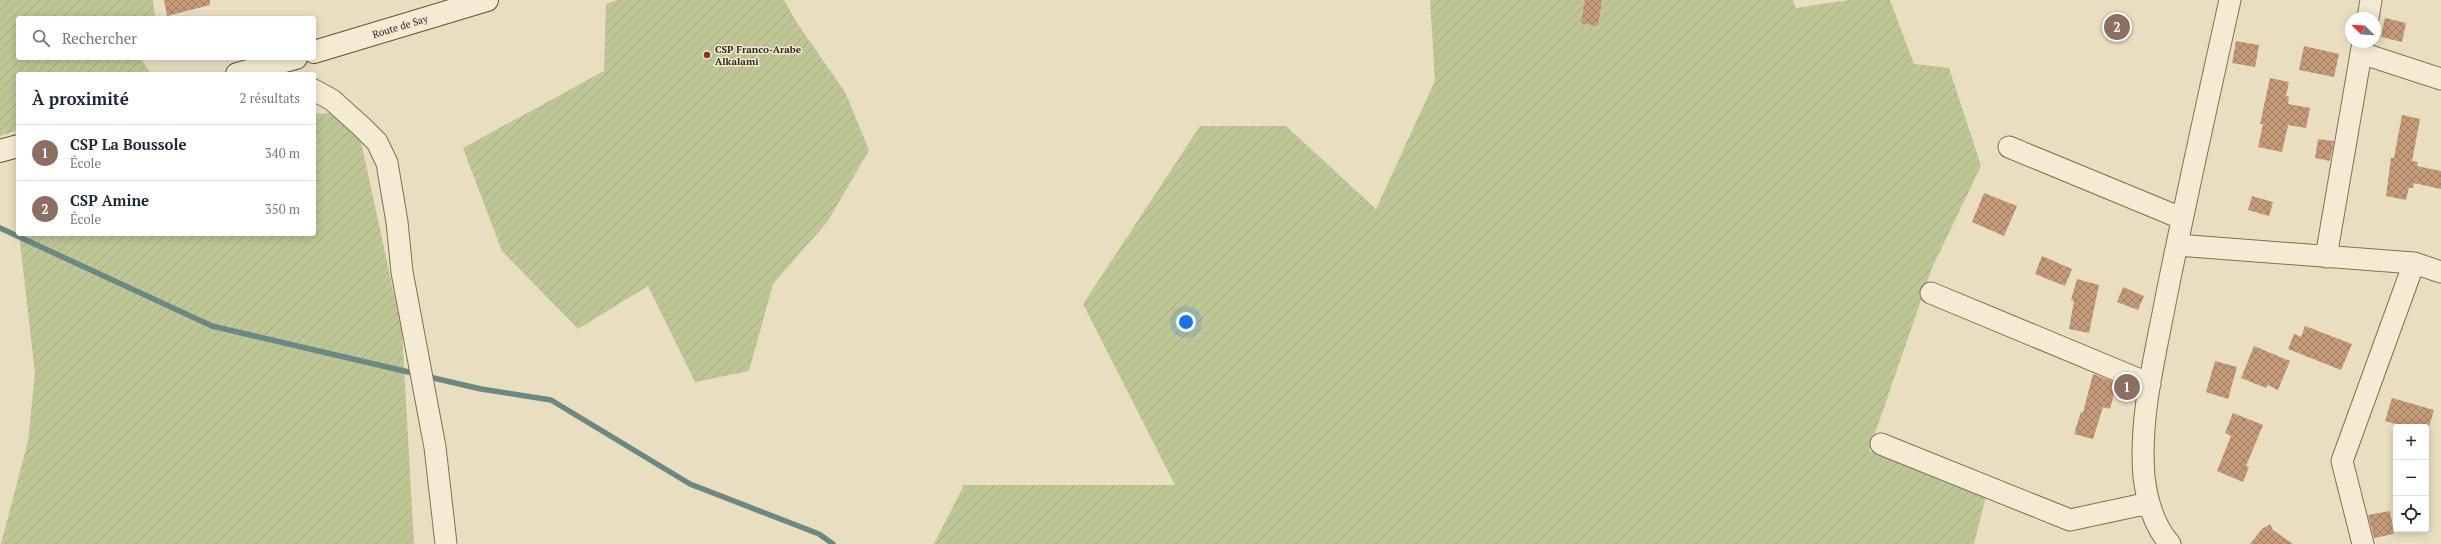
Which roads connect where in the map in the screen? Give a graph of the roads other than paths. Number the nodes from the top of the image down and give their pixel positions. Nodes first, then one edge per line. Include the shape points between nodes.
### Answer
1 (487, 0) edge
2 (2230, 0) edge
3 (2371, 0) edge
4 (2369, 12) edge
5 (2362, 48) edge
6 (2364, 48) edge
7 (316, 51) edge
8 (290, 64) edge
9 (248, 72) edge
10 (2441, 79) edge
11 (316, 91) edge
12 (2009, 147) dead end
13 (2181, 218) junction
14 (2177, 245) junction
15 (2326, 257) junction
16 (2432, 264) edge
17 (1931, 293) dead end
18 (2150, 384) junction
19 (1881, 444) dead end
20 (2149, 503) junction
21 (446, 544) edge
22 (2170, 544) edge
23 (2363, 544) edge

1 - 7 main road, Route de Say
2 - 13 street
3 - 4 street
5 - 15 street
6 - 10 street
8 - 9 main road
11 - 21 street via 332,100 377,142 387,163 402,272 435,447
12 - 13 street
13 - 14 street
14 - 15 street
14 - 18 street
15 - 16 street
16 - 23 street via 2342,461
17 - 18 street
18 - 20 street via 2144,433 2144,477
19 - 20 street via 2070,520
20 - 22 street via 2157,524

